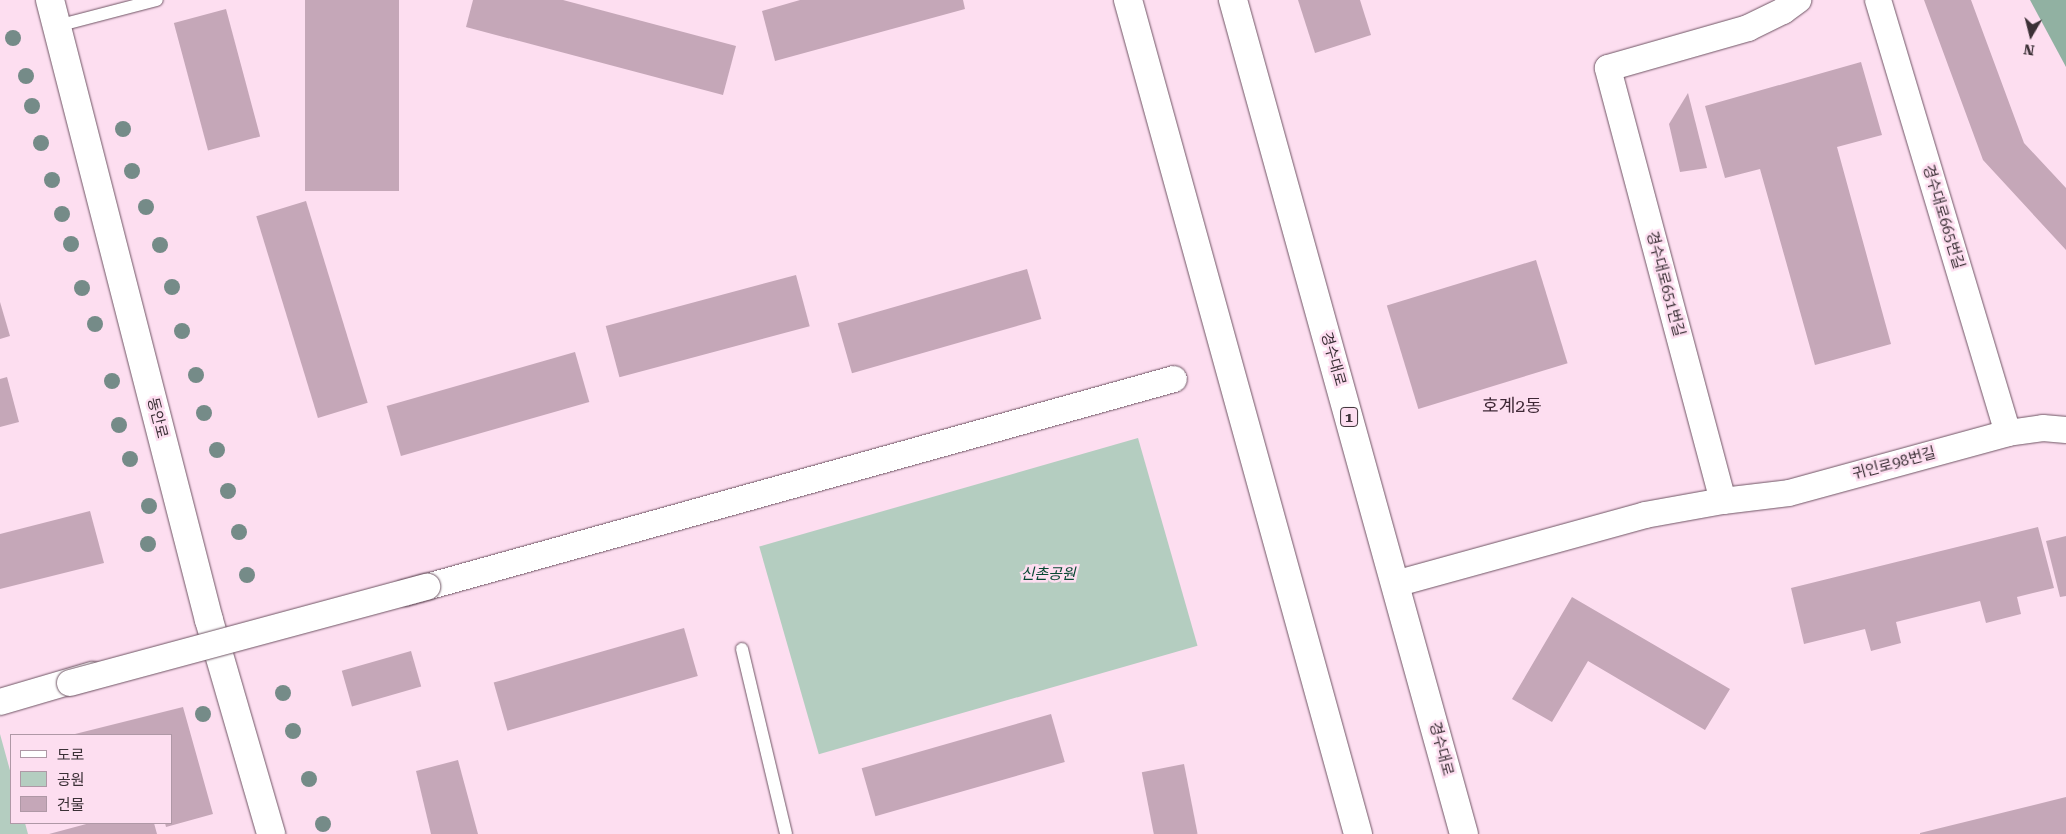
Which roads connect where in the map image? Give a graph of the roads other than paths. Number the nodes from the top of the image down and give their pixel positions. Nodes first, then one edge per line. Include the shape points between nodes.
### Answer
1 (158, 0) edge
2 (1128, 0) edge
3 (1233, 0) edge
4 (1798, 0) edge
5 (1878, 0) edge
6 (53, 13) edge
7 (1174, 379) dead end
8 (2066, 430) edge
9 (2008, 433) junction
10 (1722, 500) junction
11 (1395, 584) junction
12 (427, 587) junction
13 (276, 629) dead end
14 (742, 648) dead end
15 (172, 651) dead end
16 (70, 682) junction
17 (0, 702) edge
18 (271, 834) edge
19 (786, 834) edge
20 (1358, 834) edge
21 (1464, 834) edge

1 - 6 lane
2 - 20 main road
3 - 11 main road, 경수대로 / 1
4 - 10 street, 경수대로651번길 via 1748,28 1608,68
5 - 9 street, 경수대로665번길
6 - 18 main road, 동안로 via 209,620
7 - 12 street
8 - 9 street, 귀인로98번길 via 2043,428
9 - 10 street, 귀인로98번길 via 1789,493
10 - 11 street, 귀인로98번길 via 1645,515
11 - 21 main road, 경수대로 / 1
12 - 13 street
12 - 16 street, bridge
14 - 19 lane
15 - 16 street
16 - 17 street

